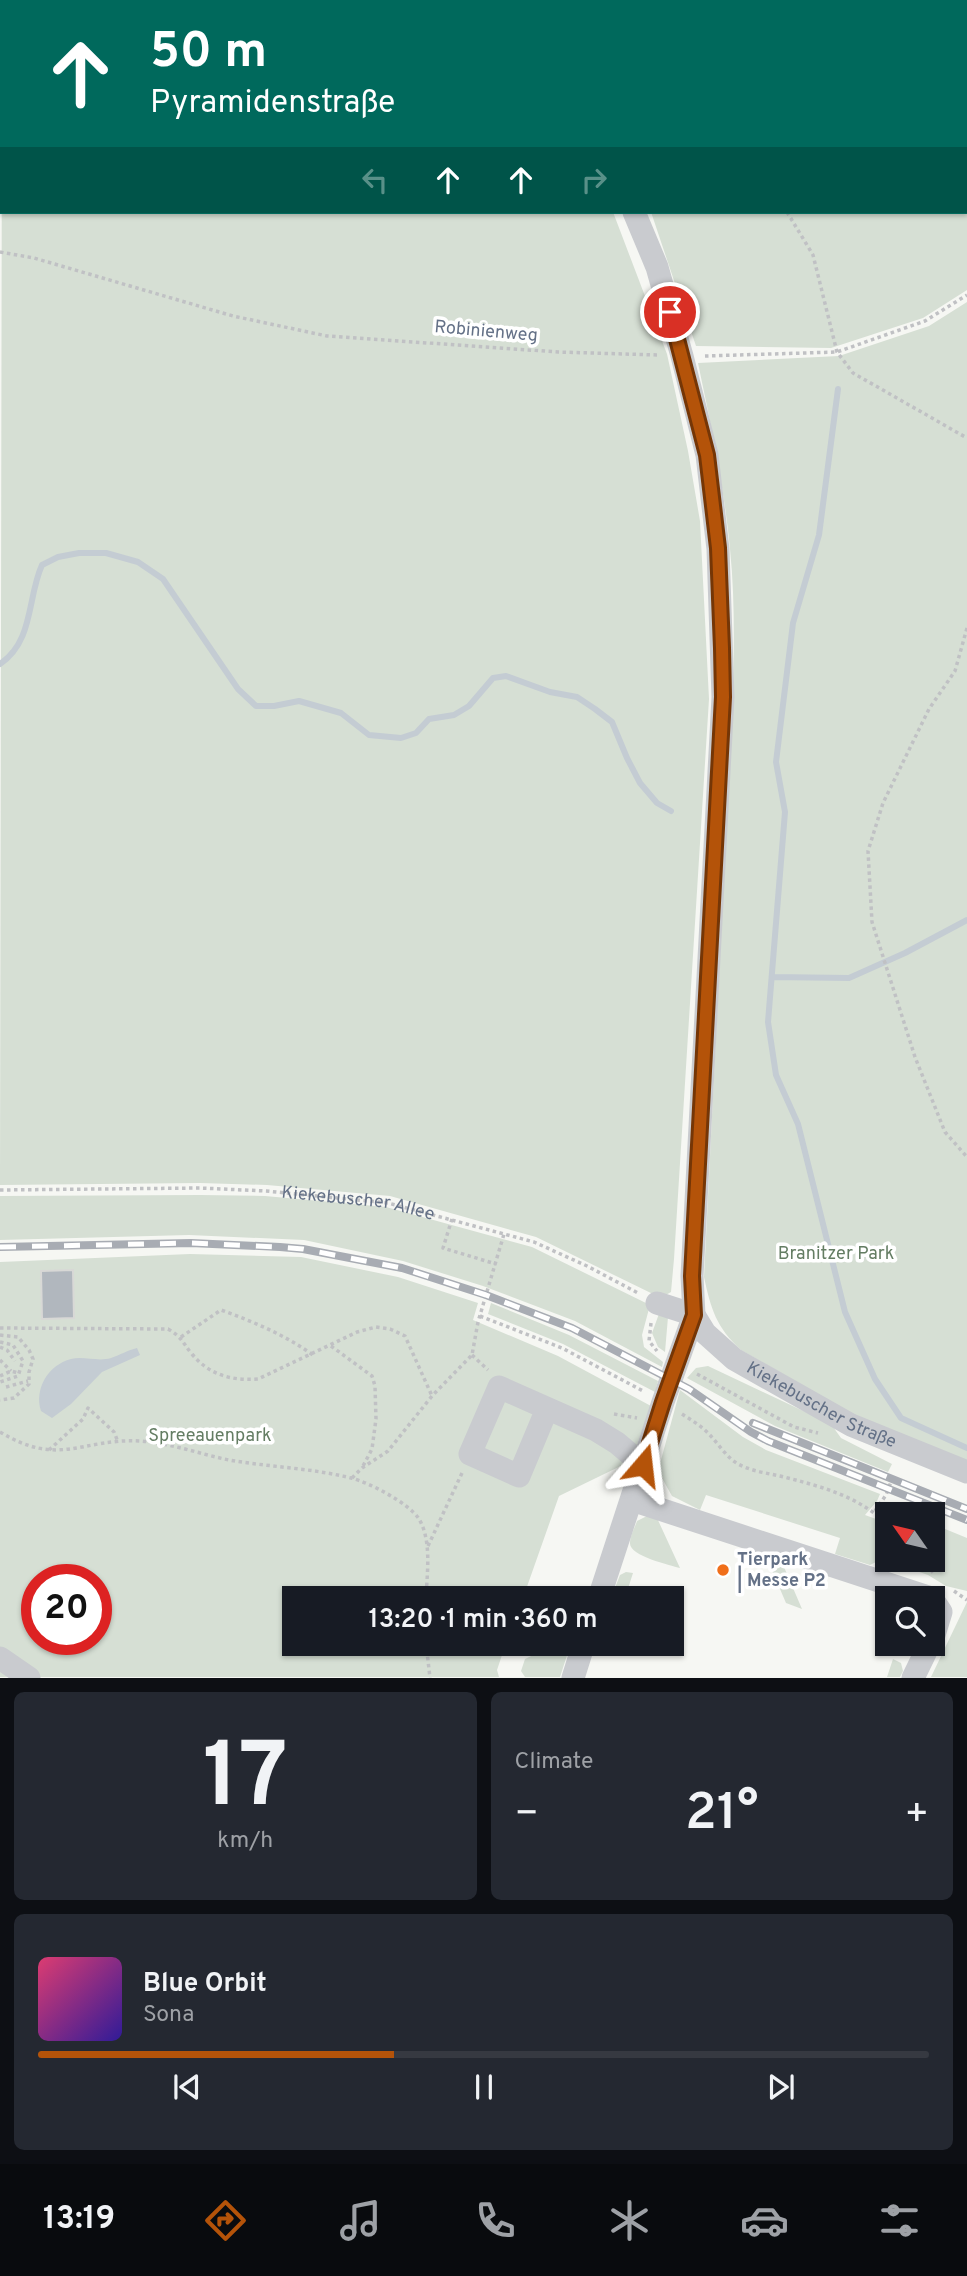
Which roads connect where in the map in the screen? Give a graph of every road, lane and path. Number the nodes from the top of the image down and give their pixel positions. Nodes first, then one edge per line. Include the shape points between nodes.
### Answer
1 (635, 214) edge
2 (788, 214) edge
3 (0, 252) edge
4 (967, 295) edge
5 (837, 352) junction
6 (682, 356) junction
7 (967, 439) edge
8 (967, 628) edge
9 (967, 1157) edge
10 (0, 1190) edge
11 (452, 1219) junction
12 (504, 1234) junction
13 (496, 1264) junction
14 (657, 1303) junction
15 (694, 1315) junction
16 (480, 1316) junction
17 (0, 1328) edge
18 (0, 1335) edge
19 (181, 1337) junction
20 (0, 1342) edge
21 (331, 1346) junction
22 (0, 1347) edge
23 (313, 1355) junction
24 (0, 1360) edge
25 (15, 1361) dead end
26 (676, 1363) junction
27 (11, 1371) junction
28 (18, 1373) junction
29 (0, 1376) edge
30 (28, 1381) junction
31 (3, 1384) edge
32 (432, 1396) junction
33 (0, 1400) edge
34 (9, 1400) junction
35 (663, 1402) junction
36 (547, 1409) junction
37 (0, 1432) edge
38 (118, 1441) junction
39 (47, 1451) junction
40 (470, 1454) junction
41 (643, 1465) junction
42 (362, 1468) junction
43 (967, 1472) edge
44 (894, 1474) dead end
45 (352, 1478) junction
46 (632, 1500) junction
47 (881, 1502) edge
48 (875, 1511) edge
49 (428, 1547) junction
50 (426, 1586) edge
51 (603, 1586) edge
52 (893, 1586) edge
53 (427, 1656) edge
54 (580, 1656) edge
55 (924, 1656) edge
56 (0, 1658) edge
57 (29, 1678) edge
58 (430, 1678) edge
59 (573, 1678) edge
60 (913, 1678) edge

1 - 6 street via 657,267
2 - 5 path via 813,255
3 - 6 path, Robinienweg via 233,316 327,336
4 - 5 path, Robinienweg via 925,321
5 - 6 path, Robinienweg
5 - 7 path via 853,373
6 - 15 street via 707,455 718,548 723,697 692,1276
8 - 9 path via 955,671 929,709 883,803 868,851 872,922 911,1044 945,1132
10 - 11 path, Kiekebuscher Allee via 266,1191 388,1203
11 - 12 path, Kiekebuscher Allee
11 - 13 path via 443,1248
12 - 13 path
12 - 14 path, Kiekebuscher Allee via 534,1242
13 - 16 path
14 - 15 street
14 - 26 path via 649,1341
15 - 26 street
15 - 43 street, Kiekebuscher Straße via 705,1333 734,1359 851,1425
16 - 32 path via 472,1354
16 - 35 path via 562,1348
17 - 19 path via 168,1329
18 - 30 path via 18,1337 29,1350 33,1359
19 - 23 path via 221,1310 270,1329
19 - 23 path via 203,1365 240,1381 258,1379
20 - 28 path via 13,1345 23,1358
21 - 23 path
21 - 32 path via 376,1327 405,1336
21 - 42 path via 372,1376 375,1386 372,1449
22 - 25 path
24 - 27 path
26 - 35 street
27 - 28 path
27 - 29 path
28 - 31 path
30 - 31 path
30 - 34 path via 20,1395
31 - 34 path
32 - 42 path via 388,1451
33 - 34 path
35 - 41 street
35 - 48 path via 699,1425 736,1463 834,1490
36 - 40 street via 499,1387
36 - 40 street via 519,1476
36 - 41 street via 581,1434 617,1443
37 - 39 path
38 - 39 path
38 - 39 path via 88,1408 83,1419
38 - 45 path via 142,1441 228,1460
40 - 49 path
41 - 46 street
42 - 45 path
44 - 47 path
45 - 49 path via 396,1499 418,1518
46 - 51 street
46 - 52 street
49 - 50 path
53 - 58 path
54 - 59 street
55 - 60 street
56 - 57 street

